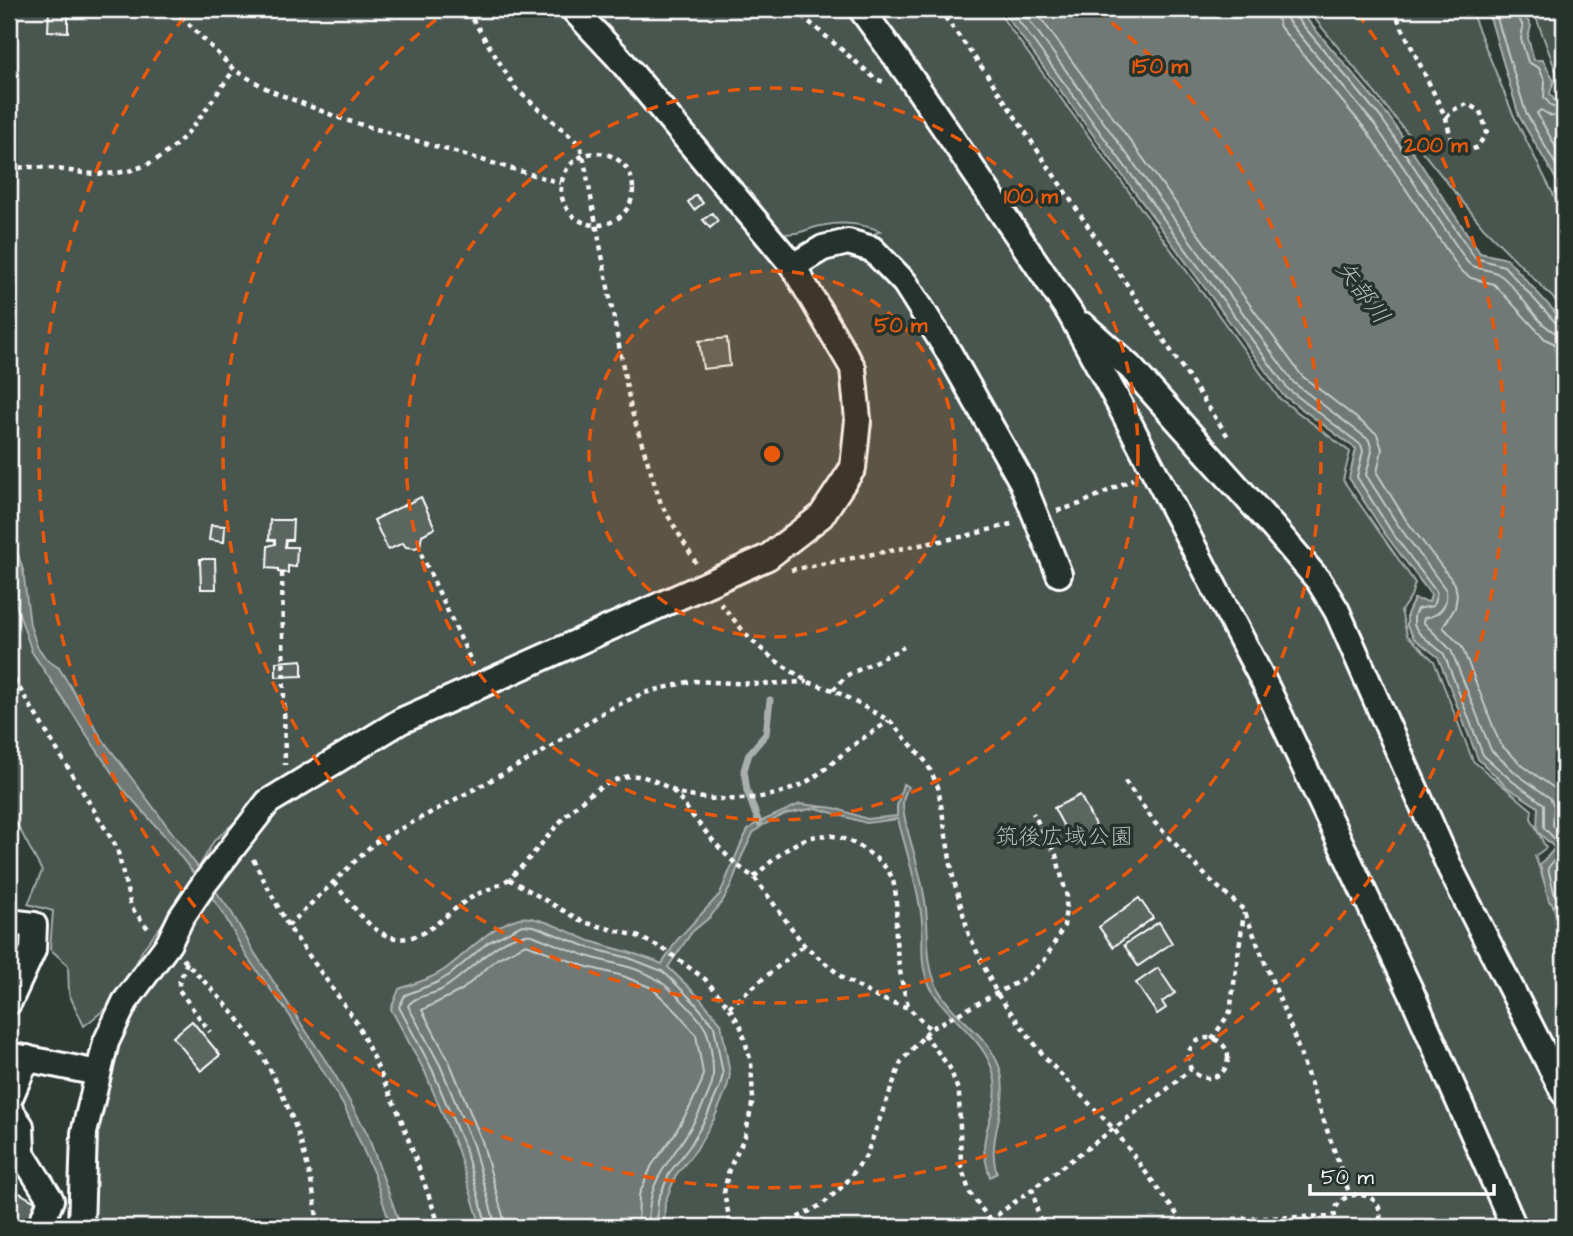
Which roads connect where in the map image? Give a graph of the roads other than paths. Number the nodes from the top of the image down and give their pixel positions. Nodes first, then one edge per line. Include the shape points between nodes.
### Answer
1 (573, 9) edge
2 (860, 9) edge
3 (793, 266) junction
4 (1070, 313) junction
5 (1059, 574) dead end
6 (9, 922) edge
7 (9, 1002) edge
8 (18, 1057) edge
9 (98, 1073) junction
10 (1564, 1093) edge
11 (9, 1100) edge
12 (9, 1109) edge
13 (16, 1152) edge
14 (40, 1227) edge
15 (82, 1227) edge
16 (1514, 1227) edge

1 - 3 street
2 - 4 street
3 - 5 street via 823,248 848,243 872,248 905,283 1022,482
3 - 9 street via 853,368 859,420 853,468 821,516 768,557 401,721 268,802 204,884 169,943 125,1002 106,1042
4 - 10 street via 1131,368 1273,527 1337,611 1450,867
4 - 16 street via 1268,690 1411,992
6 - 7 street via 34,925 33,950
8 - 9 street
8 - 11 street
9 - 15 street via 84,1133
12 - 13 street via 21,1126
13 - 14 street via 51,1200

